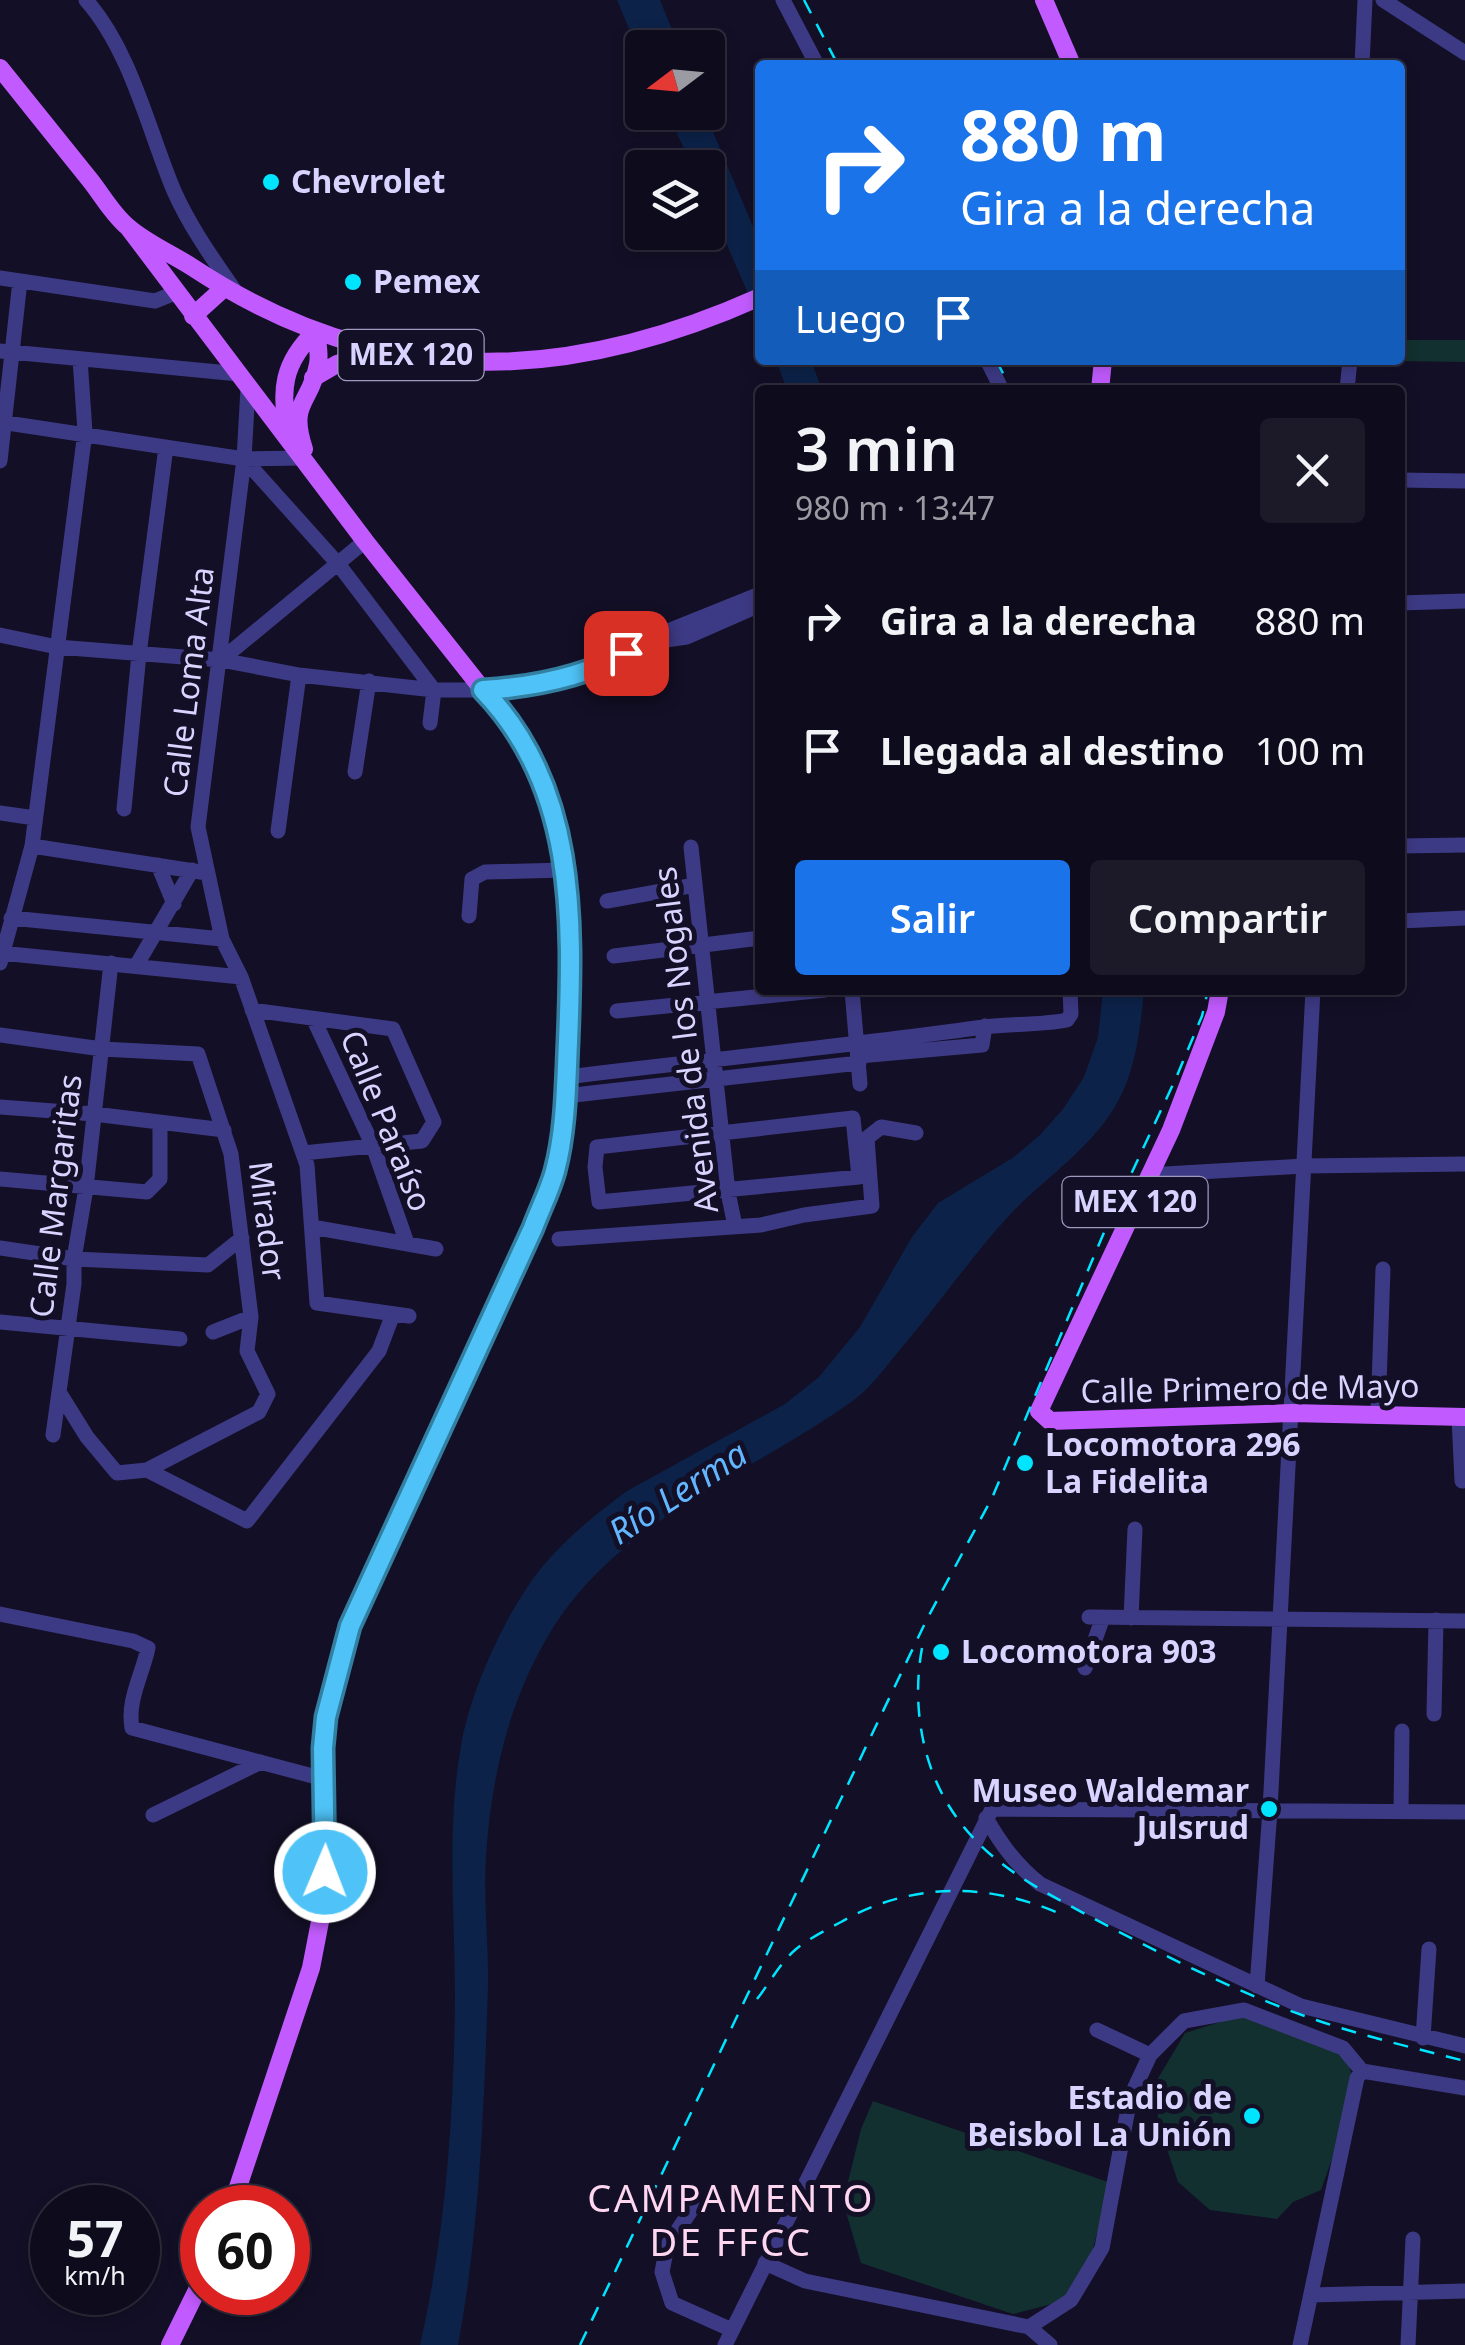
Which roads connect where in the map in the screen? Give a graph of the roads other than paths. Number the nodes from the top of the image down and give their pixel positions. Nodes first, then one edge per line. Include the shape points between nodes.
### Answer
1 (86, 0) edge
2 (783, 0) edge
3 (1032, 0) edge
4 (1044, 0) edge
5 (1365, 0) edge
6 (1383, 0) edge
7 (1465, 54) edge
8 (814, 60) edge
9 (1057, 60) edge
10 (1070, 60) edge
11 (1362, 60) edge
12 (0, 68) edge
13 (128, 228) junction
14 (0, 278) edge
15 (20, 281) junction
16 (224, 288) junction
17 (176, 293) junction
18 (241, 298) junction
19 (755, 299) edge
20 (193, 316) junction
21 (316, 331) junction
22 (379, 350) junction
23 (7, 352) edge
24 (80, 360) junction
25 (312, 378) junction
26 (243, 380) junction
27 (2, 422) edge
28 (85, 432) junction
29 (290, 439) junction
30 (166, 447) junction
31 (244, 459) junction
32 (0, 461) edge
33 (307, 462) junction
34 (1405, 480) edge
35 (1465, 481) edge
36 (365, 540) junction
37 (339, 564) junction
38 (755, 596) edge
39 (1465, 601) edge
40 (1405, 604) edge
41 (755, 607) edge
42 (0, 635) edge
43 (654, 637) junction
44 (57, 647) junction
45 (139, 654) junction
46 (221, 660) junction
47 (299, 674) junction
48 (369, 681) junction
49 (434, 690) junction
50 (483, 690) junction
51 (430, 723) dead end
52 (356, 772) dead end
53 (124, 809) dead end
54 (0, 813) edge
55 (34, 818) junction
56 (278, 832) dead end
57 (1465, 845) edge
58 (32, 846) junction
59 (1405, 846) edge
60 (691, 847) dead end
61 (158, 865) junction
62 (564, 870) junction
63 (200, 872) junction
64 (0, 886) edge
65 (695, 886) junction
66 (20, 888) junction
67 (607, 901) dead end
68 (174, 904) junction
69 (469, 916) dead end
70 (11, 918) junction
71 (1465, 918) edge
72 (1405, 921) edge
73 (159, 932) junction
74 (222, 939) junction
75 (755, 939) edge
76 (701, 944) junction
77 (0, 953) edge
78 (614, 956) dead end
79 (0, 963) edge
80 (110, 964) junction
81 (136, 966) junction
82 (241, 977) junction
83 (766, 995) edge
84 (853, 995) edge
85 (1070, 995) edge
86 (1219, 995) edge
87 (1313, 995) edge
88 (707, 1000) junction
89 (252, 1010) junction
90 (617, 1011) dead end
91 (314, 1020) junction
92 (0, 1035) edge
93 (102, 1049) junction
94 (859, 1054) junction
95 (714, 1058) junction
96 (715, 1076) junction
97 (860, 1084) dead end
98 (566, 1086) junction
99 (0, 1107) edge
100 (94, 1114) junction
101 (160, 1123) junction
102 (224, 1130) junction
103 (722, 1134) junction
104 (916, 1134) dead end
105 (373, 1146) junction
106 (302, 1153) junction
107 (1465, 1164) edge
108 (1304, 1166) junction
109 (1148, 1175) junction
110 (0, 1178) edge
111 (86, 1188) junction
112 (728, 1192) junction
113 (735, 1226) junction
114 (312, 1227) junction
115 (242, 1238) junction
116 (559, 1239) dead end
117 (407, 1243) junction
118 (0, 1248) edge
119 (436, 1249) dead end
120 (74, 1259) junction
121 (1383, 1269) dead end
122 (251, 1317) junction
123 (0, 1322) edge
124 (68, 1330) junction
125 (213, 1332) dead end
126 (180, 1339) dead end
127 (59, 1392) junction
128 (1291, 1413) junction
129 (1378, 1414) junction
130 (1462, 1418) edge
131 (53, 1435) dead end
132 (147, 1470) junction
133 (1462, 1481) dead end
134 (1135, 1529) dead end
135 (0, 1614) edge
136 (1131, 1618) junction
137 (1280, 1618) junction
138 (1436, 1620) junction
139 (1465, 1621) edge
140 (1085, 1668) dead end
141 (1434, 1714) dead end
142 (1402, 1731) dead end
143 (261, 1762) junction
144 (324, 1779) junction
145 (1270, 1810) junction
146 (1401, 1811) junction
147 (1465, 1812) edge
148 (989, 1814) junction
149 (154, 1815) dead end
150 (1429, 1949) dead end
151 (1257, 1986) junction
152 (1098, 2030) dead end
153 (1423, 2038) junction
154 (1465, 2046) edge
155 (1150, 2054) junction
156 (1362, 2070) junction
157 (1465, 2088) edge
158 (239, 2185) edge
159 (698, 2200) dead end
160 (1413, 2239) dead end
161 (765, 2263) junction
162 (1465, 2291) edge
163 (1410, 2294) junction
164 (1311, 2295) junction
165 (185, 2315) edge
166 (1029, 2327) junction
167 (728, 2338) edge
168 (170, 2345) edge
169 (1050, 2345) edge
170 (1300, 2345) edge
171 (1408, 2345) edge

1 - 18 street via 126,68 176,195
2 - 8 street
3 - 9 main road
4 - 10 main road
5 - 11 street
6 - 7 street
12 - 13 main road, MEX 120
13 - 16 main road, MEX 120
13 - 17 main road
14 - 15 street
15 - 17 street via 156,301
15 - 23 street
16 - 18 main road, MEX 120
16 - 20 main road
17 - 20 main road
18 - 21 main road, MEX 120
19 - 22 main road, MEX 120 via 628,344 554,358 466,364
20 - 26 main road
21 - 22 main road, MEX 120
21 - 25 main road via 319,363
21 - 29 main road via 298,348 286,376 283,408
22 - 25 main road
23 - 24 street
23 - 27 street
24 - 26 street
24 - 28 street
25 - 33 main road via 297,412
26 - 29 main road
26 - 31 street, Calle Loma Alta
27 - 28 street
27 - 32 street
28 - 30 street
28 - 44 street
29 - 33 main road
30 - 31 street
30 - 45 street
31 - 33 street
31 - 37 street
31 - 46 street, Calle Loma Alta
33 - 36 main road
34 - 35 street
36 - 37 street
36 - 50 main road
37 - 46 street
37 - 49 street
38 - 43 street
39 - 40 street
41 - 43 street via 687,637
42 - 44 street
43 - 50 street via 606,664
44 - 45 street
44 - 55 street
45 - 46 street
45 - 53 street
46 - 47 street
46 - 63 street, Calle Loma Alta via 198,827
47 - 48 street
47 - 56 street
48 - 49 street
48 - 52 street
49 - 50 street
49 - 51 street
50 - 62 main road via 508,716 536,766
54 - 55 street
55 - 58 street
57 - 59 street
58 - 61 street
58 - 66 street
60 - 65 street, Avenida de los Nogales
61 - 63 street
61 - 68 street
62 - 69 street via 484,872 472,879
62 - 98 main road via 572,958
63 - 68 street
63 - 74 street, Calle Loma Alta
64 - 66 street
65 - 67 street
65 - 76 street, Avenida de los Nogales
66 - 70 street
68 - 73 street
70 - 73 street
70 - 77 street
71 - 72 street
73 - 74 street
73 - 81 street
74 - 82 street, Calle Loma Alta
75 - 76 street
76 - 78 street
76 - 88 street, Avenida de los Nogales
77 - 79 street
77 - 80 street
80 - 81 street
80 - 93 street, Calle Margaritas
81 - 82 street
82 - 89 street
83 - 88 street
84 - 94 street
85 - 94 street via 1067,1020 986,1026
86 - 109 main road, MEX 120 via 1193,1076
87 - 108 street
88 - 90 street
88 - 95 street, Avenida de los Nogales
89 - 91 street
89 - 106 street
91 - 105 street, Calle Paraíso
91 - 105 street via 393,1029 434,1122 422,1141
92 - 93 street
93 - 100 street, Calle Margaritas
93 - 102 street, Mirador via 198,1054
94 - 95 street
94 - 96 street
94 - 97 street
95 - 96 street, Avenida de los Nogales
95 - 98 street
96 - 98 street
96 - 103 street, Avenida de los Nogales
98 - 144 main road via 555,1170 533,1228 350,1626 326,1717
99 - 100 street
100 - 101 street
100 - 111 street, Calle Margaritas
101 - 102 street
101 - 111 street via 160,1180 147,1192
102 - 115 street, Mirador
103 - 112 street, Avenida de los Nogales
103 - 112 street via 597,1146 595,1167 599,1202
103 - 112 street via 852,1118 859,1177
104 - 113 street via 881,1127 867,1138 872,1206
105 - 106 street
105 - 117 street, Calle Paraíso
106 - 114 street
107 - 108 street
108 - 109 street
108 - 128 street
109 - 128 main road, Calle Primero de Mayo / MEX 120 via 1039,1411 1050,1421
110 - 111 street
111 - 120 street, Calle Margaritas
112 - 113 street, Avenida de los Nogales
113 - 116 street
114 - 117 street
114 - 132 street via 318,1303 401,1315 379,1350 247,1521
115 - 120 street via 208,1265
115 - 122 street, Mirador
117 - 119 street
118 - 120 street
120 - 124 street, Calle Margaritas
121 - 129 street
122 - 125 street
122 - 132 street, Mirador via 247,1351 268,1394 259,1412
123 - 124 street
124 - 126 street
124 - 127 street, Calle Margaritas
127 - 131 street, Calle Margaritas
127 - 132 street via 118,1473
128 - 129 main road, Calle Primero de Mayo / MEX 120
128 - 137 street
129 - 130 main road, Calle Primero de Mayo / MEX 120
130 - 133 street
134 - 136 street
135 - 143 street via 148,1648 128,1708 132,1728
136 - 137 street
136 - 140 street via 1096,1617
137 - 138 street
137 - 145 street
138 - 139 street
138 - 141 street
142 - 146 street
143 - 144 street
143 - 149 street
144 - 158 main road via 323,1906 311,1968
145 - 146 street
145 - 148 street
145 - 151 street
146 - 147 street
148 - 151 street via 1019,1867 1040,1884
148 - 161 street
150 - 153 street
151 - 153 street via 1301,2006
152 - 155 street
153 - 154 street
155 - 156 street via 1184,2022 1244,2010 1343,2048
155 - 166 street via 1130,2098 1102,2248 1071,2300
156 - 157 street
156 - 164 street
159 - 167 street via 666,2246 662,2272 672,2303
160 - 163 street
161 - 166 street via 805,2281
161 - 167 street
162 - 163 street
163 - 164 street
163 - 171 street
164 - 170 street
165 - 168 main road
166 - 169 street

